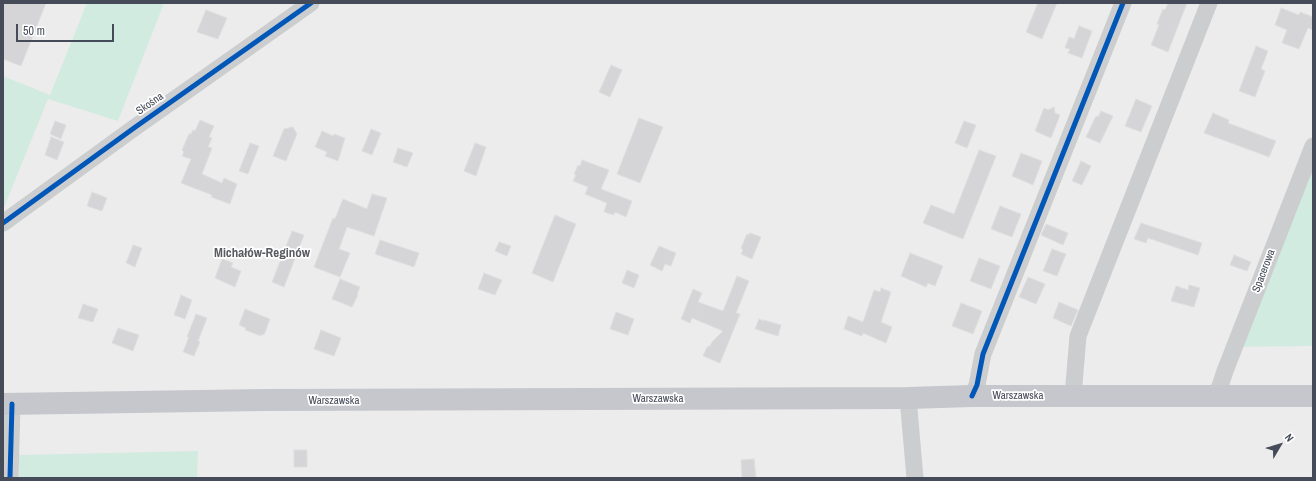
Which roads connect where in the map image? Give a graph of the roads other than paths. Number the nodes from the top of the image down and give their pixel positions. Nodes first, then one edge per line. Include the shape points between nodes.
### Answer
1 (310, 3) edge
2 (1123, 3) edge
3 (1209, 3) edge
4 (1313, 146) edge
5 (3, 223) edge
6 (972, 396) junction
7 (1073, 396) junction
8 (1215, 396) junction
9 (1313, 396) edge
10 (908, 398) junction
11 (7, 404) edge
12 (10, 478) edge
13 (915, 478) edge

1 - 5 street, Skośna
2 - 6 street via 983,354 978,385
3 - 7 street via 1078,336
4 - 8 street, Spacerowa
6 - 7 main road, Warszawska
6 - 10 main road, Warszawska
7 - 8 main road, Warszawska
8 - 9 main road, Warszawska
10 - 11 main road, Warszawska via 265,400
10 - 13 street
11 - 12 street

